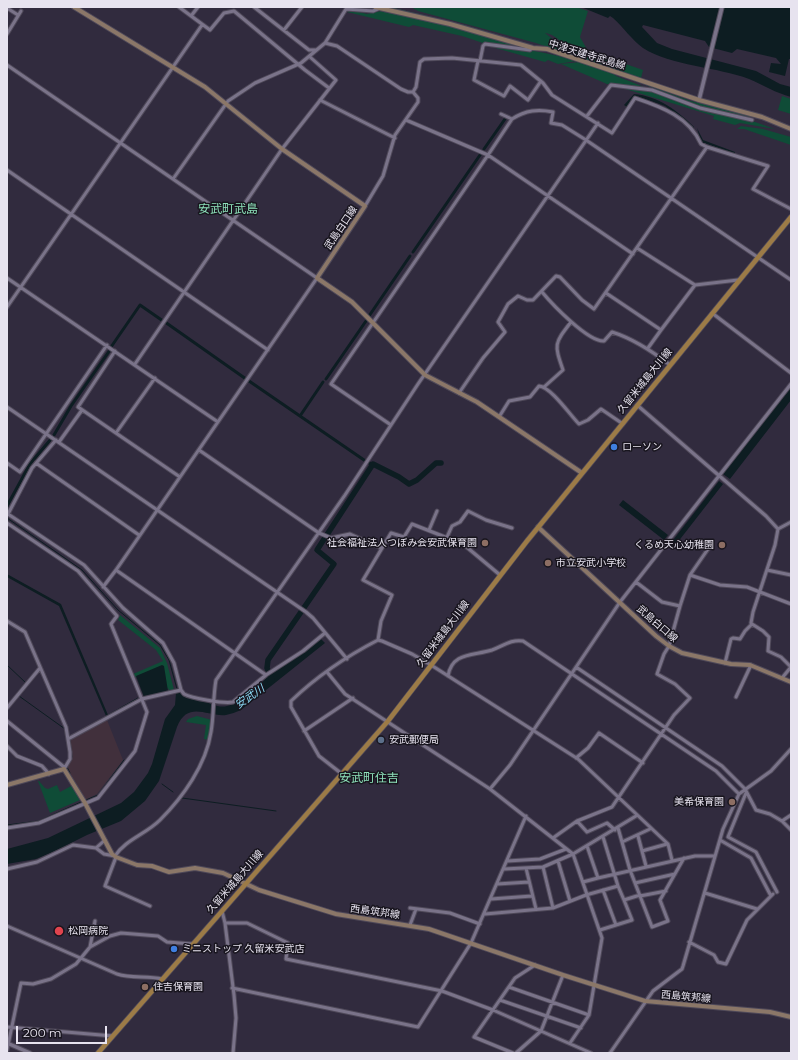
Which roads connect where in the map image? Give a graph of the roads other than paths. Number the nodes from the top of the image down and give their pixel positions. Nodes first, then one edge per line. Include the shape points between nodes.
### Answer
1 (74, 7) edge
2 (178, 7) edge
3 (198, 7) edge
4 (254, 7) edge
5 (302, 7) edge
6 (722, 7) edge
7 (7, 8) edge
8 (378, 8) edge
9 (21, 11) dead end
10 (18, 15) junction
11 (191, 16) junction
12 (202, 25) junction
13 (284, 30) junction
14 (7, 34) edge
15 (325, 43) junction
16 (533, 48) junction
17 (315, 50) junction
18 (310, 57) junction
19 (479, 61) junction
20 (7, 65) edge
21 (299, 65) junction
22 (172, 67) junction
23 (541, 81) junction
24 (329, 88) junction
25 (412, 92) junction
26 (699, 98) junction
27 (320, 100) junction
28 (225, 103) junction
29 (501, 114) dead end
30 (587, 116) junction
31 (512, 118) junction
32 (406, 120) junction
33 (752, 120) dead end
34 (598, 123) junction
35 (791, 129) edge
36 (394, 138) junction
37 (586, 140) junction
38 (120, 142) junction
39 (707, 147) junction
40 (282, 149) junction
41 (488, 155) junction
42 (7, 170) edge
43 (173, 179) junction
44 (548, 195) junction
45 (672, 197) junction
46 (365, 206) junction
47 (791, 209) edge
48 (71, 214) junction
49 (791, 217) edge
50 (233, 220) junction
51 (637, 248) junction
52 (633, 254) junction
53 (758, 257) junction
54 (7, 278) edge
55 (317, 278) junction
56 (738, 280) junction
57 (791, 280) edge
58 (695, 285) junction
59 (21, 287) junction
60 (184, 292) junction
61 (542, 292) junction
62 (606, 293) junction
63 (7, 307) edge
64 (712, 313) junction
65 (571, 322) junction
66 (373, 323) junction
67 (661, 330) junction
68 (107, 345) junction
69 (648, 348) junction
70 (268, 350) junction
71 (115, 351) junction
72 (135, 364) junction
73 (670, 365) junction
74 (791, 373) edge
75 (425, 375) junction
76 (155, 378) junction
77 (791, 384) edge
78 (544, 387) junction
79 (459, 394) junction
80 (637, 405) junction
81 (7, 407) edge
82 (82, 410) junction
83 (498, 417) junction
84 (218, 422) junction
85 (623, 424) junction
86 (391, 425) junction
87 (116, 433) junction
88 (46, 434) junction
89 (57, 441) junction
90 (199, 450) junction
91 (7, 463) edge
92 (36, 463) junction
93 (582, 473) junction
94 (720, 475) junction
95 (180, 477) junction
96 (157, 510) junction
97 (438, 511) dead end
98 (791, 522) edge
99 (7, 524) edge
100 (538, 527) junction
101 (512, 528) dead end
102 (429, 530) junction
103 (778, 530) junction
104 (320, 533) junction
105 (139, 535) junction
106 (447, 537) junction
107 (381, 548) junction
108 (708, 549) dead end
109 (116, 570) junction
110 (767, 570) junction
111 (690, 574) junction
112 (500, 575) junction
113 (791, 575) edge
114 (636, 582) junction
115 (103, 587) junction
116 (759, 591) junction
117 (277, 592) junction
118 (620, 602) junction
119 (791, 604) edge
120 (680, 606) junction
121 (7, 621) edge
122 (752, 624) junction
123 (325, 633) junction
124 (378, 640) junction
125 (669, 646) junction
126 (235, 652) junction
127 (347, 659) junction
128 (725, 662) junction
129 (431, 665) junction
130 (751, 666) junction
131 (576, 667) junction
132 (40, 668) junction
133 (327, 672) junction
134 (572, 673) junction
135 (266, 674) junction
136 (448, 676) junction
137 (782, 678) junction
138 (791, 682) edge
139 (181, 690) junction
140 (736, 696) dead end
141 (353, 698) junction
142 (142, 699) junction
143 (215, 702) junction
144 (7, 708) edge
145 (7, 721) edge
146 (388, 721) junction
147 (666, 729) junction
148 (533, 730) junction
149 (304, 731) junction
150 (662, 735) junction
151 (68, 739) junction
152 (7, 746) edge
153 (791, 749) edge
154 (576, 758) junction
155 (643, 763) junction
156 (64, 768) junction
157 (49, 774) junction
158 (342, 774) junction
159 (7, 785) edge
160 (490, 789) junction
161 (745, 789) junction
162 (746, 793) junction
163 (739, 794) junction
164 (618, 799) junction
165 (85, 803) junction
166 (526, 816) junction
167 (636, 816) junction
168 (791, 816) edge
169 (577, 822) junction
170 (782, 822) junction
171 (7, 828) edge
172 (616, 829) junction
173 (650, 829) junction
174 (791, 830) edge
175 (638, 836) junction
176 (603, 837) junction
177 (553, 838) junction
178 (105, 840) junction
179 (720, 840) junction
180 (622, 842) junction
181 (668, 844) junction
182 (587, 846) junction
183 (96, 848) junction
184 (566, 849) junction
185 (642, 851) junction
186 (574, 854) junction
187 (715, 856) junction
188 (116, 857) junction
189 (684, 858) junction
190 (538, 860) junction
191 (672, 860) junction
192 (507, 861) junction
193 (558, 861) junction
194 (646, 866) junction
195 (543, 867) junction
196 (526, 868) junction
197 (539, 868) junction
198 (7, 869) edge
199 (504, 869) junction
200 (630, 870) junction
201 (615, 874) junction
202 (675, 874) junction
203 (598, 878) junction
204 (529, 882) junction
205 (583, 882) junction
206 (635, 883) junction
207 (497, 884) junction
208 (245, 885) junction
209 (618, 886) junction
210 (603, 890) junction
211 (666, 891) junction
212 (777, 892) dead end
213 (705, 893) junction
214 (586, 895) junction
215 (640, 895) junction
216 (532, 896) junction
217 (491, 899) junction
218 (624, 900) junction
219 (570, 901) junction
220 (150, 906) dead end
221 (410, 908) dead end
222 (553, 908) junction
223 (416, 909) junction
224 (757, 909) junction
225 (222, 910) junction
226 (536, 910) junction
227 (485, 914) junction
228 (217, 916) junction
229 (224, 918) junction
230 (95, 921) dead end
231 (225, 923) junction
232 (480, 924) junction
233 (410, 925) junction
234 (616, 925) junction
235 (7, 926) edge
236 (600, 930) junction
237 (689, 942) junction
238 (471, 943) junction
239 (192, 944) junction
240 (90, 947) junction
241 (80, 958) junction
242 (535, 965) junction
243 (563, 975) junction
244 (162, 979) junction
245 (594, 985) junction
246 (510, 987) junction
247 (232, 988) junction
248 (442, 991) junction
249 (500, 1000) junction
250 (645, 1001) junction
251 (552, 1002) junction
252 (493, 1010) junction
253 (589, 1015) junction
254 (546, 1017) junction
255 (791, 1017) edge
256 (9, 1027) edge
257 (581, 1028) junction
258 (541, 1031) junction
259 (113, 1036) junction
260 (7, 1043) edge
261 (570, 1043) junction
262 (7, 1050) edge
263 (30, 1053) edge
264 (98, 1053) edge
265 (233, 1053) edge
266 (512, 1053) edge
267 (516, 1053) edge
268 (591, 1053) edge
269 (610, 1053) edge

1 - 22 main road, 武島白口線
2 - 11 street
3 - 11 street
4 - 13 street
5 - 13 street
6 - 26 street
7 - 10 street
8 - 15 street via 372,11 346,10
8 - 16 main road, 中津天建寺武島線 via 450,24
9 - 10 street
10 - 14 street
11 - 12 street
12 - 21 street via 210,30 224,13 234,11
12 - 22 street
13 - 17 street via 309,50
15 - 17 street
15 - 25 street via 337,46 401,89
16 - 19 street via 530,50 485,44
16 - 26 main road, 中津天建寺武島線 via 547,49
17 - 18 street
18 - 21 street
18 - 24 street via 336,80
19 - 23 street via 521,66
19 - 23 street via 474,80 504,96 510,86 528,100
19 - 25 street via 452,58 422,60 416,87
20 - 38 street
21 - 24 street
21 - 28 street via 255,83
22 - 28 main road, 武島白口線
22 - 38 street
23 - 30 street via 552,95
24 - 27 street
25 - 32 street via 418,100
26 - 35 main road, 中津天建寺武島線 via 762,117
27 - 36 street
27 - 40 street
28 - 40 main road, 武島白口線
28 - 43 street
29 - 31 street
30 - 33 street via 611,85 652,90 700,108
30 - 34 street
31 - 37 street via 521,113 538,110 553,112 551,123 562,125
31 - 41 street
32 - 36 street
32 - 41 street
34 - 37 street
34 - 39 street via 612,133 635,98 663,107 694,130 700,144
36 - 46 street via 383,176
37 - 44 street
37 - 45 street
38 - 43 street
38 - 48 street
39 - 45 street
39 - 47 street via 768,166 753,189
40 - 46 main road, 武島白口線
40 - 50 street
41 - 44 street
41 - 66 street
42 - 48 street
43 - 50 street
44 - 52 street
44 - 75 street
45 - 51 street
45 - 53 street
46 - 55 main road, 武島白口線
48 - 59 street
48 - 60 street
49 - 53 main road, 久留米城島大川線
50 - 55 street
50 - 60 street
51 - 52 street
51 - 58 street
52 - 62 street
53 - 56 main road, 久留米城島大川線
53 - 57 street
54 - 59 street
55 - 66 main road via 352,302
55 - 70 street
56 - 58 street
56 - 64 main road, 久留米城島大川線
58 - 67 street
59 - 63 street
59 - 68 street
60 - 70 street
60 - 72 street
61 - 62 street via 556,276 594,309
61 - 65 street
61 - 79 street via 533,300 518,296 508,304 498,322 505,332 482,358
62 - 67 street
64 - 73 main road, 久留米城島大川線
64 - 74 street
65 - 69 street via 593,339 604,341 612,332
65 - 78 street via 556,344 563,370
66 - 75 main road
66 - 86 street via 331,384
67 - 69 street
68 - 71 street
68 - 88 street
69 - 73 street
70 - 84 street
71 - 72 street
71 - 82 street via 78,407
72 - 76 street
73 - 80 main road, 久留米城島大川線
75 - 79 main road
75 - 86 street
76 - 84 street
76 - 87 street
77 - 94 street
78 - 83 street via 539,386 530,397 510,401
78 - 85 street via 579,424 601,409
79 - 83 main road
80 - 85 main road, 久留米城島大川線
80 - 94 street
81 - 88 street
82 - 87 street
82 - 89 street
83 - 93 main road
84 - 90 street
85 - 93 main road, 久留米城島大川線
86 - 104 street
87 - 95 street
88 - 89 street
88 - 91 street via 20,472
89 - 92 street
89 - 96 street
90 - 95 street
90 - 104 street
92 - 105 street
92 - 115 street via 8,514 84,565
93 - 100 main road, 久留米城島大川線
94 - 103 street
94 - 114 street
95 - 96 street
96 - 105 street
96 - 117 street
97 - 102 street
98 - 103 street
99 - 142 street via 78,571 117,616 111,624
100 - 112 main road, 久留米城島大川線
100 - 118 main road, 武島白口線
101 - 106 street via 468,512 460,522 452,526
102 - 106 street
102 - 107 street via 412,524 404,537 391,533
103 - 110 street
104 - 107 street via 331,538 350,534
104 - 117 street
105 - 109 street
106 - 112 street via 463,544
107 - 124 street via 363,580 392,595 381,621
108 - 111 street
109 - 115 street
109 - 126 street
110 - 113 street
110 - 116 street
111 - 116 street via 720,585 747,587
111 - 120 street
112 - 129 main road, 久留米城島大川線
114 - 118 street
114 - 120 street via 662,602
115 - 139 street via 163,643 174,663
116 - 119 street
116 - 122 street
117 - 123 street via 306,612
117 - 126 street
118 - 125 main road, 武島白口線
118 - 131 street
120 - 125 street
121 - 132 street via 25,632
122 - 128 street via 740,639 731,639
122 - 137 street via 769,637 768,651 781,657 791,667
123 - 127 street
123 - 135 street via 303,651
124 - 127 street
124 - 129 street
125 - 128 main road, 武島白口線 via 682,653
125 - 147 street via 658,674 675,684 690,698 674,715
126 - 135 street
126 - 143 street via 216,680
127 - 133 street
128 - 130 main road, 武島白口線
129 - 136 street
129 - 146 main road, 久留米城島大川線
130 - 137 main road, 武島白口線
130 - 140 street
131 - 134 street
131 - 147 street
132 - 144 street
132 - 151 street via 66,727
133 - 141 street via 345,694
133 - 149 street via 290,701
134 - 136 street via 523,641 515,640 491,650 464,656 454,662
134 - 148 street
134 - 150 street
135 - 143 street via 233,702
136 - 148 street
137 - 138 main road, 武島白口線
139 - 142 street
139 - 143 street via 187,696
141 - 146 street
141 - 149 street
142 - 151 street
142 - 165 street via 147,714 135,751 101,795
143 - 188 street via 206,752 181,796 158,822 121,848
145 - 156 street
146 - 158 main road, 久留米城島大川線
146 - 160 street
147 - 150 street
147 - 161 street via 722,766
148 - 154 street
148 - 160 street via 510,765
149 - 158 street via 319,756
150 - 155 street
150 - 163 street via 716,771
151 - 156 street via 70,759
152 - 157 street via 17,756 42,766
153 - 161 street via 771,771
154 - 155 street via 599,734
154 - 164 street
155 - 164 street
156 - 157 main road
156 - 165 main road
157 - 159 main road
158 - 208 main road, 久留米城島大川線
160 - 166 street
161 - 162 street
161 - 163 street
162 - 170 street via 756,810 766,812
162 - 212 street via 728,837 756,852
163 - 179 street
164 - 167 street
164 - 169 street via 612,807
165 - 171 street via 39,822
165 - 178 main road
166 - 177 street
166 - 192 street
167 - 172 street
167 - 173 street
168 - 170 street
169 - 172 street via 587,832 607,823
169 - 177 street
170 - 174 street
172 - 176 street
172 - 180 street
173 - 175 street
173 - 181 street
175 - 180 street
175 - 185 street
176 - 182 street
176 - 201 street
177 - 184 street
178 - 183 street
178 - 188 main road
179 - 187 street
179 - 224 street via 751,858 772,895
180 - 200 street
181 - 185 street
181 - 191 street
182 - 186 street
182 - 203 street
183 - 188 street via 104,854
183 - 198 street via 73,844 37,862
184 - 186 street
184 - 190 street
185 - 194 street
186 - 193 street
186 - 205 street
187 - 189 street
187 - 213 street
188 - 208 main road, 西島筑邦線 via 169,872 195,868 210,870 232,877
188 - 220 street via 105,886
189 - 191 street
189 - 202 street
190 - 192 street
190 - 197 street
191 - 194 street
192 - 199 street
193 - 195 street
193 - 219 street
194 - 200 street
195 - 197 street
195 - 222 street
196 - 197 street
196 - 199 street
196 - 204 street
199 - 207 street
200 - 201 street
200 - 206 street
201 - 203 street
201 - 209 street
202 - 206 street
202 - 211 street
203 - 205 street
204 - 207 street
204 - 216 street
205 - 214 street
206 - 215 street
207 - 217 street
208 - 225 main road, 久留米城島大川線
208 - 233 main road, 西島筑邦線 via 336,914
209 - 210 street
209 - 218 street
210 - 214 street
210 - 234 street
211 - 215 street
211 - 215 street via 660,900 668,921 652,927
213 - 224 street
213 - 237 street
214 - 219 street
214 - 236 street
215 - 218 street
216 - 217 street
216 - 226 street
217 - 227 street
218 - 234 street via 632,920
219 - 222 street
221 - 223 street
222 - 226 street
223 - 232 street via 450,913
223 - 233 street
224 - 237 street via 747,920 726,964 718,962 714,955
225 - 228 main road, 久留米城島大川線
225 - 229 street
226 - 227 street
227 - 232 street
228 - 229 street
228 - 239 main road, 久留米城島大川線
229 - 231 street
230 - 240 street
231 - 247 street
231 - 248 street via 247,923 288,943 286,959
232 - 238 street
233 - 238 main road, 西島筑邦線
234 - 236 street
235 - 241 street
236 - 245 street via 602,938
237 - 250 street via 682,969 658,986
238 - 242 main road, 西島筑邦線
238 - 248 street
239 - 240 street via 168,942 158,936 121,933
239 - 244 main road, 久留米城島大川線
240 - 241 street
241 - 244 street via 123,976 152,976
241 - 256 street via 76,964 51,979 33,984 21,983
242 - 243 main road, 西島筑邦線
242 - 246 street via 514,978
243 - 245 main road, 西島筑邦線
243 - 251 street
244 - 259 main road, 久留米城島大川線
245 - 250 main road, 西島筑邦線
245 - 253 street
246 - 249 street
246 - 251 street
247 - 248 street via 418,1027
247 - 265 street via 236,1018
248 - 252 street
249 - 252 street
249 - 254 street
250 - 255 main road, 西島筑邦線 via 771,1012
250 - 269 street
251 - 253 street
251 - 254 street
252 - 258 street
252 - 266 street via 474,1038
253 - 257 street
254 - 257 street
254 - 258 street
256 - 259 street
256 - 260 street
257 - 261 street
258 - 261 street
258 - 267 street
259 - 264 main road, 久留米城島大川線
260 - 262 street
260 - 263 street
261 - 268 street

